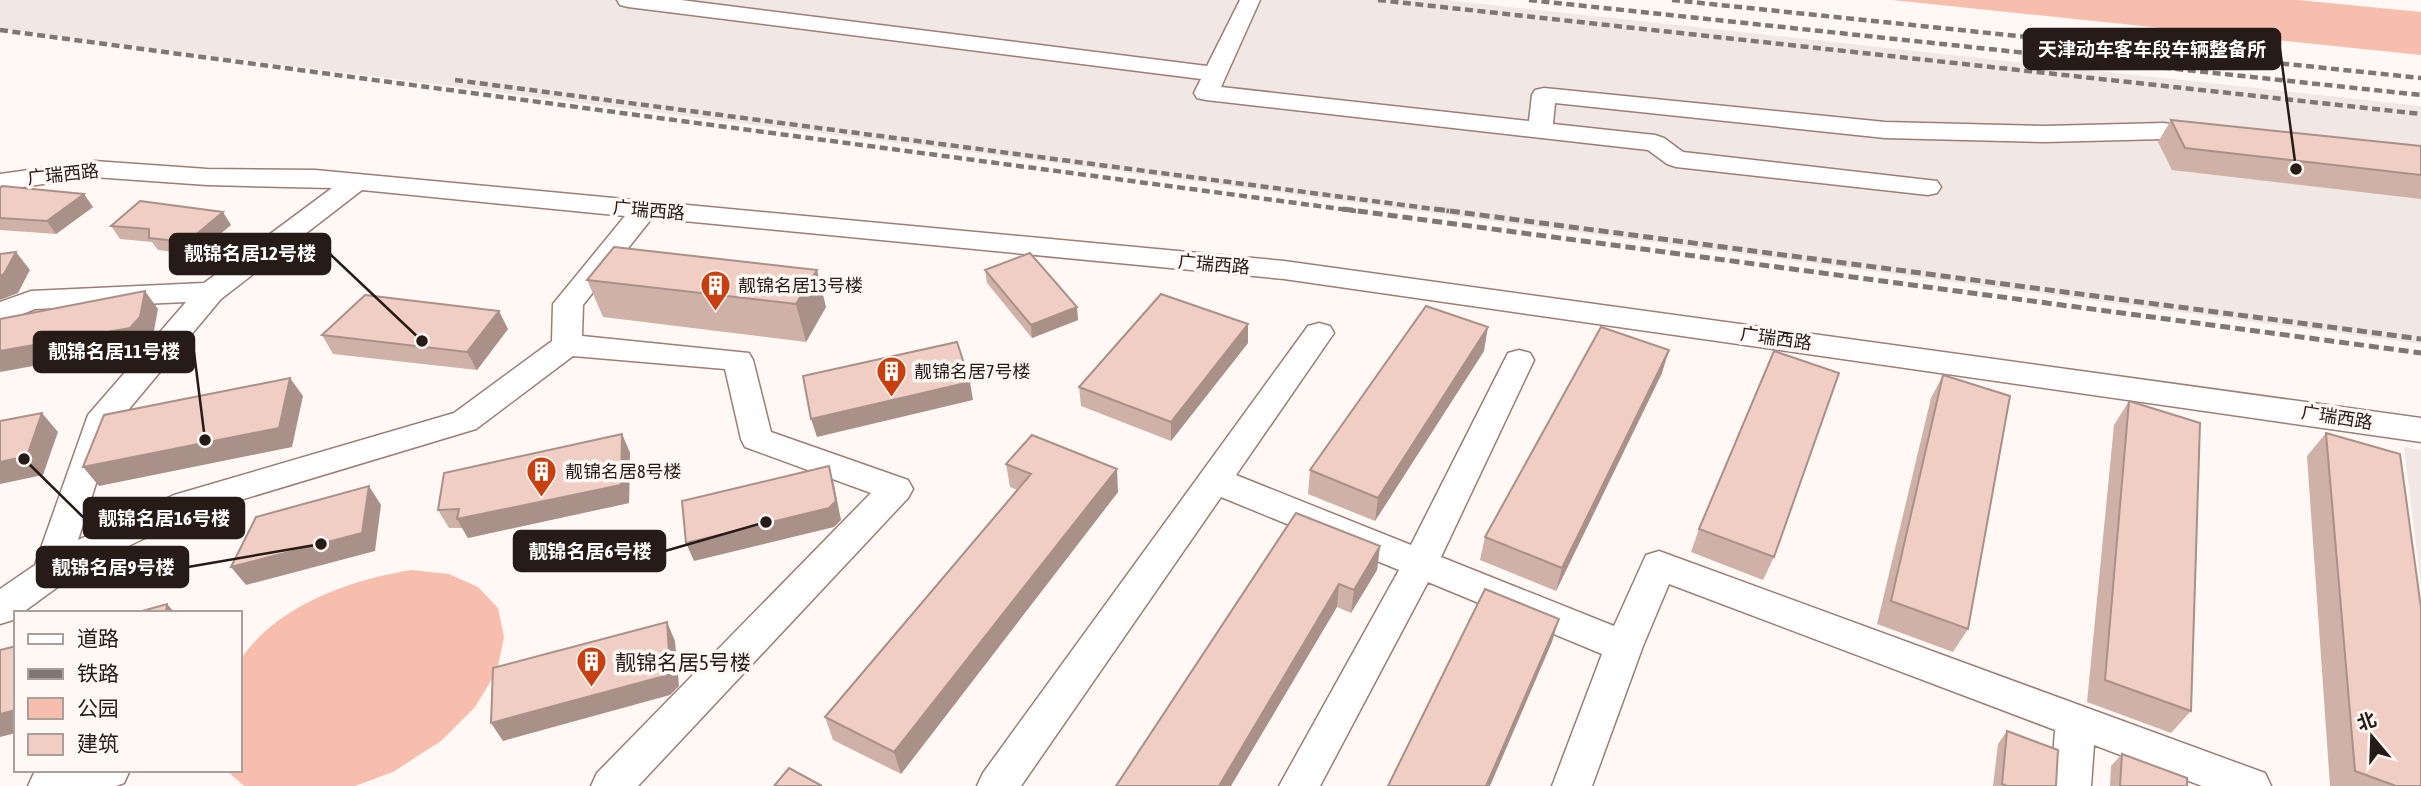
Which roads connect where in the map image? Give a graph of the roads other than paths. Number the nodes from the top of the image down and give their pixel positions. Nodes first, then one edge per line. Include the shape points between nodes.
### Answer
1 (628, 0) edge
2 (1250, 1) edge
3 (1207, 91) junction
4 (1540, 130) junction
5 (2230, 139) edge
6 (0, 182) edge
7 (356, 182) junction
8 (1928, 187) dead end
9 (644, 210) junction
10 (211, 292) junction
11 (0, 313) edge
12 (1319, 333) dead end
13 (567, 345) junction
14 (1519, 360) dead end
15 (2421, 430) edge
16 (1214, 480) junction
17 (1420, 564) junction
18 (50, 573) junction
19 (0, 609) edge
20 (1624, 646) junction
21 (2076, 721) junction
22 (102, 772) edge
23 (48, 786) edge
24 (611, 786) edge
25 (997, 786) edge
26 (1299, 786) edge
27 (1572, 786) edge
28 (2071, 786) edge
29 (2251, 786) edge

1 - 3 street
2 - 3 street
3 - 4 street
4 - 5 street via 1544,95 1885,130 2164,131
4 - 8 street via 1654,143 1676,159
6 - 7 street, 广瑞西路 via 94,169
7 - 9 street, 广瑞西路
7 - 10 street
9 - 13 street via 568,304
9 - 15 street, 广瑞西路 via 1284,271
10 - 11 street via 31,300
10 - 18 street via 99,423
12 - 16 street
13 - 18 street via 465,421 186,504
13 - 24 street via 738,360 757,439 896,489
14 - 17 street
16 - 17 street
16 - 25 street
17 - 20 street
17 - 26 street
18 - 19 street
20 - 21 street via 1659,565
20 - 27 street
21 - 28 street
21 - 29 street
22 - 23 street

